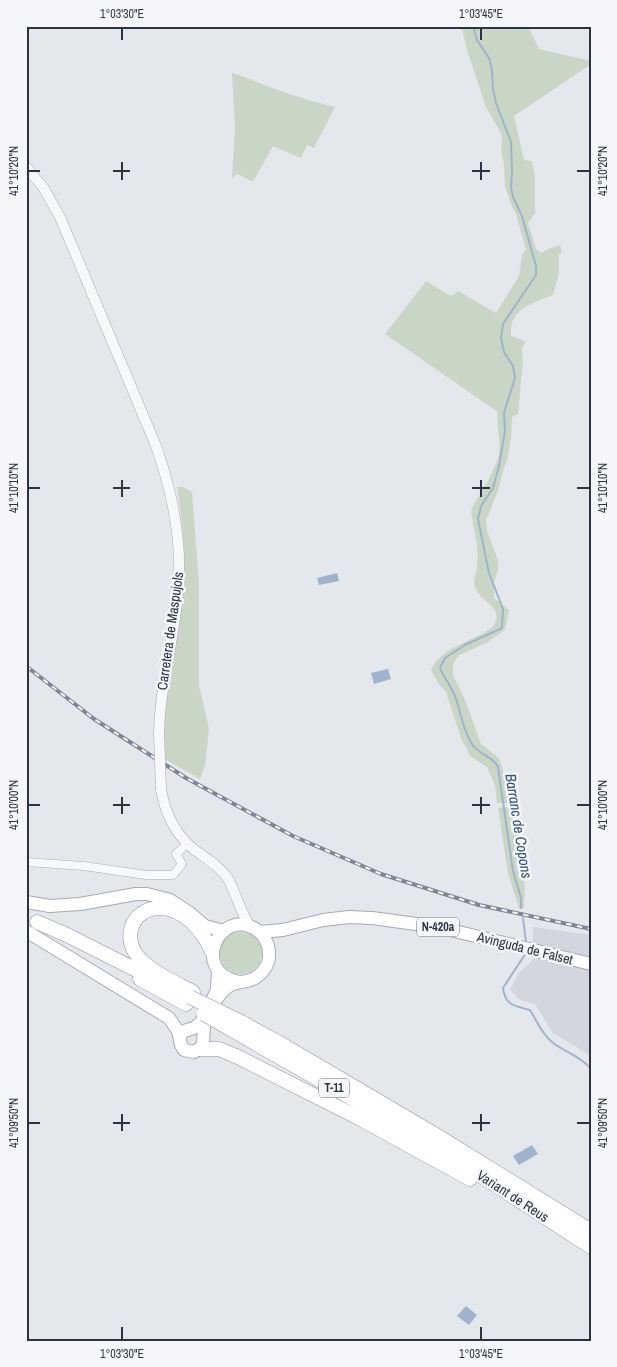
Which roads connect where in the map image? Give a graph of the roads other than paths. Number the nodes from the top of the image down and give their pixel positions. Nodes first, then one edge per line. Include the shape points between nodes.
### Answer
1 (26, 167) edge
2 (187, 844) junction
3 (26, 862) edge
4 (234, 891) junction
5 (26, 902) edge
6 (30, 923) edge
7 (227, 929) junction
8 (255, 929) junction
9 (283, 930) junction
10 (268, 947) junction
11 (212, 952) junction
12 (591, 964) edge
13 (218, 971) junction
14 (239, 982) junction
15 (190, 998) junction
16 (237, 1026) junction
17 (180, 1036) junction
18 (199, 1038) junction
19 (436, 1140) junction
20 (538, 1213) junction
21 (591, 1231) edge
22 (591, 1247) edge

1 - 2 street, Carretera de Maspujols, bridge via 43,187 60,217 156,446 174,505 179,544 179,585 160,699 158,733 161,789 168,814
2 - 3 street via 176,854 182,864 173,875
2 - 4 street, Carretera de Maspujols via 218,867
4 - 7 street via 236,912
4 - 8 street, Carretera de Maspujols via 245,920
5 - 7 main road via 50,906 136,894 158,896 180,905 205,926
6 - 15 highway, T-11
6 - 17 main road via 169,1018
7 - 8 main road via 240,925
7 - 11 main road via 216,940
8 - 9 main road, Avinguda de Falset / N-420a
8 - 10 main road
9 - 10 main road
9 - 12 main road, Avinguda de Falset / N-420a via 349,917 399,921
10 - 14 main road via 268,963 262,972 252,980
11 - 13 main road
11 - 15 highway via 199,930 169,909 156,908 143,913 130,929 130,943 140,959
13 - 14 main road
13 - 18 main road via 218,990 201,1022
14 - 18 main road via 220,994
15 - 16 highway, T-11, bridge
16 - 19 highway, T-11
16 - 19 highway, T-11 via 264,1034
17 - 18 main road via 188,1029
17 - 18 main road via 184,1050 194,1052
18 - 20 highway
19 - 20 highway, Variant de Reus / T-11
19 - 21 highway, Variant de Reus / T-11
20 - 22 highway, Variant de Reus / T-11

